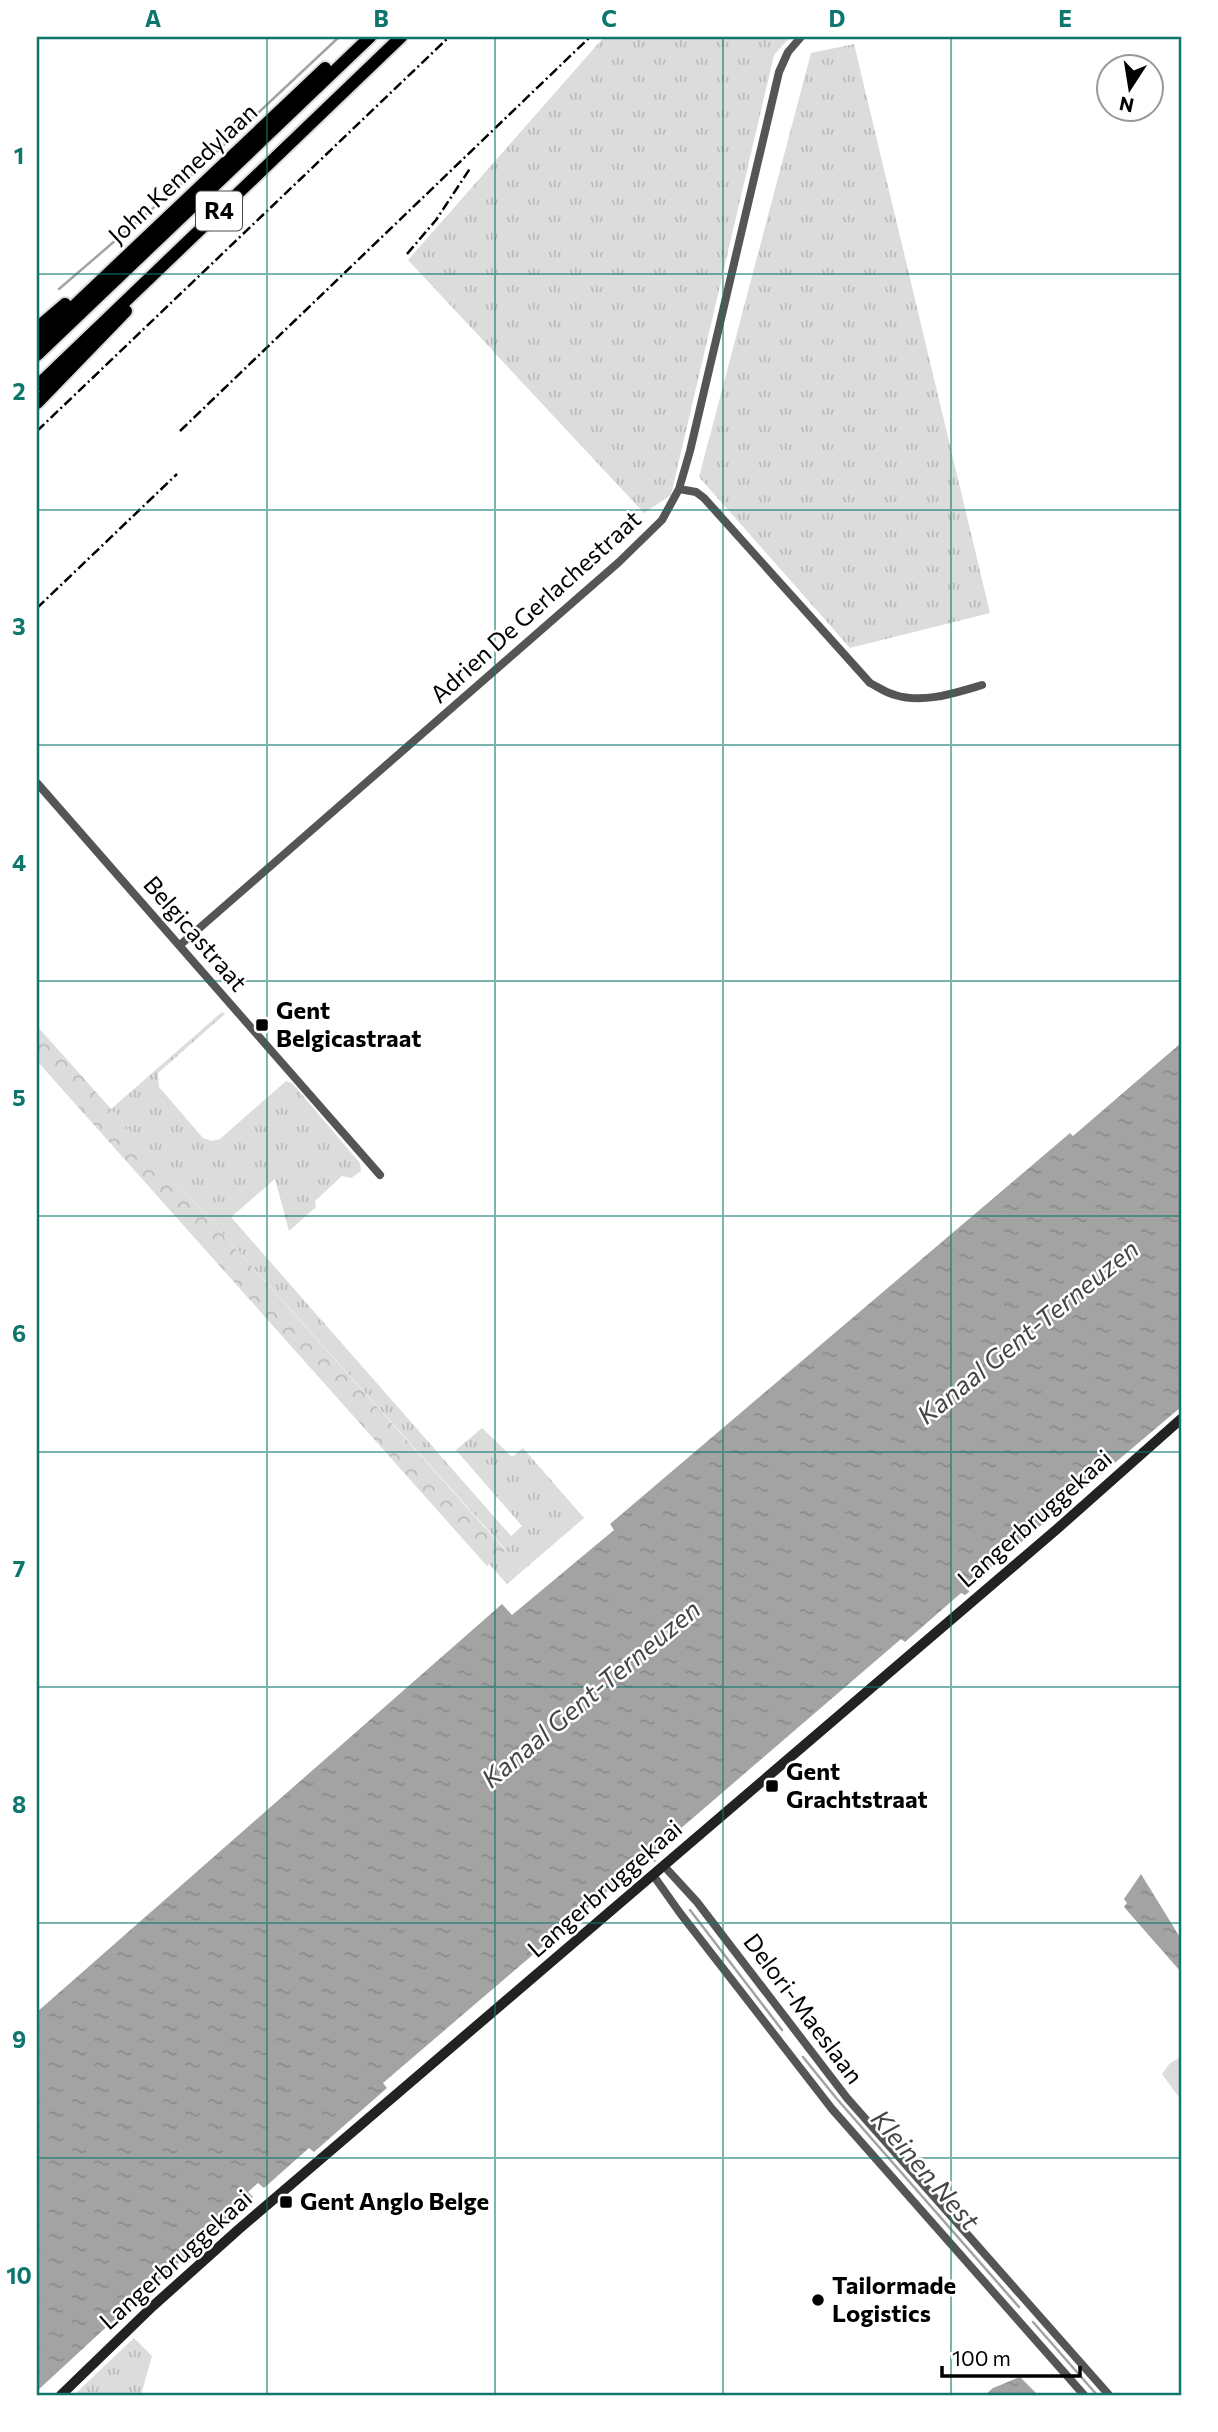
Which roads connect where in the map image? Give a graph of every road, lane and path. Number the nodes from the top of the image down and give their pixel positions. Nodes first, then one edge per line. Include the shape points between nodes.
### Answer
1 (358, 37) edge
2 (370, 37) edge
3 (401, 37) edge
4 (801, 37) edge
5 (223, 165) junction
6 (179, 250) junction
7 (37, 328) edge
8 (37, 341) edge
9 (37, 355) edge
10 (37, 386) edge
11 (37, 404) edge
12 (679, 489) junction
13 (982, 685) dead end
14 (37, 783) edge
15 (180, 945) junction
16 (380, 1175) dead end
17 (1181, 1419) edge
18 (664, 1866) junction
19 (653, 1875) junction
20 (61, 2395) edge
21 (1084, 2395) edge
22 (1109, 2395) edge

1 - 5 highway, John Kennedylaan / R4
2 - 9 highway, John Kennedylaan / R4
3 - 6 highway, John Kennedylaan / R4
4 - 12 street, Adrien De Gerlachestraat via 779,72
5 - 7 highway
5 - 8 highway, John Kennedylaan / R4
6 - 10 highway, John Kennedylaan / R4
6 - 11 highway, R4
12 - 13 street via 704,498 870,683 915,698
12 - 15 street, Adrien De Gerlachestraat via 662,520 630,552
14 - 15 street, Belgicastraat
15 - 16 street, Belgicastraat
17 - 18 main road, Langerbruggekaai
18 - 19 main road, Langerbruggekaai
18 - 22 street, Delori-Maeslaan via 697,1902 847,2098
19 - 20 main road, Langerbruggekaai via 229,2238
19 - 21 street, Delori-Maeslaan via 832,2109

